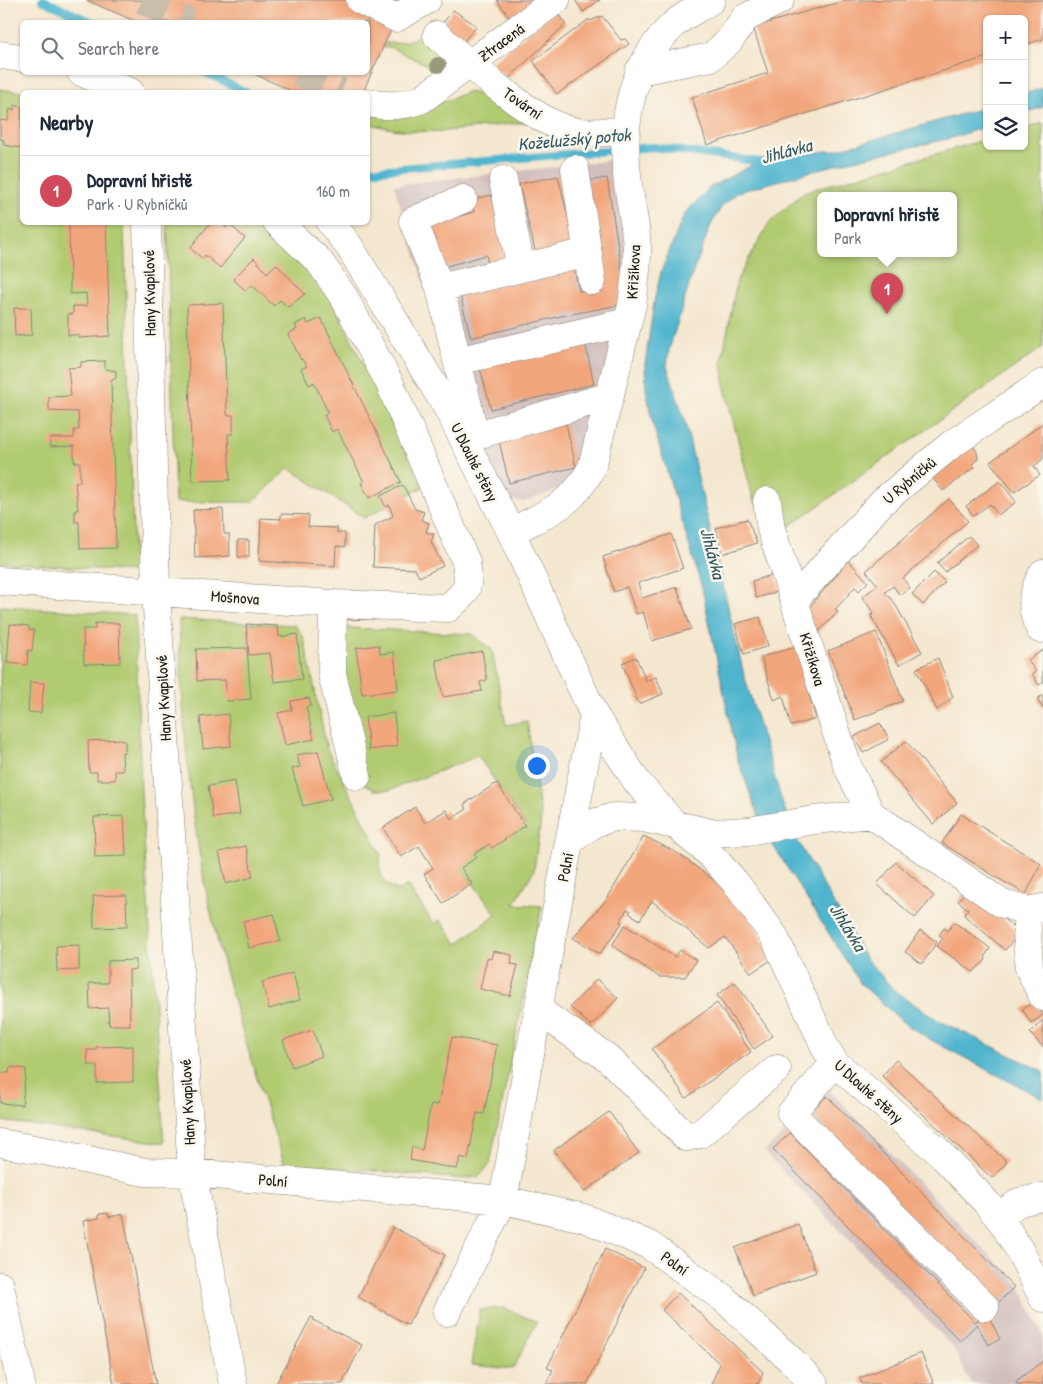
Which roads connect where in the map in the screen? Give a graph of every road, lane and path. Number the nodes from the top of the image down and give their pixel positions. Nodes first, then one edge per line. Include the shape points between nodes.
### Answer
1 (360, 0) edge
2 (427, 0) edge
3 (556, 0) edge
4 (711, 0) edge
5 (780, 0) edge
6 (438, 35) dead end
7 (0, 55) edge
8 (20, 58) edge
9 (470, 66) junction
10 (639, 71) junction
11 (88, 75) edge
12 (125, 90) edge
13 (370, 103) edge
14 (625, 142) junction
15 (574, 169) dead end
16 (503, 180) dead end
17 (462, 199) dead end
18 (148, 225) edge
19 (280, 225) edge
20 (332, 225) edge
21 (587, 252) junction
22 (521, 268) junction
23 (592, 281) dead end
24 (440, 288) junction
25 (628, 322) junction
26 (457, 361) junction
27 (1043, 383) edge
28 (610, 396) junction
29 (469, 438) junction
30 (766, 501) dead end
31 (511, 532) junction
32 (1043, 573) edge
33 (0, 581) edge
34 (156, 592) junction
35 (794, 600) junction
36 (333, 604) junction
37 (1040, 629) dead end
38 (594, 715) junction
39 (357, 776) dead end
40 (871, 814) junction
41 (675, 825) junction
42 (569, 842) junction
43 (1034, 909) edge
44 (1043, 996) edge
45 (538, 1010) junction
46 (835, 1063) junction
47 (777, 1069) dead end
48 (0, 1143) edge
49 (192, 1173) junction
50 (1043, 1197) edge
51 (503, 1200) junction
52 (998, 1217) junction
53 (0, 1286) edge
54 (1043, 1298) edge
55 (985, 1307) dead end
56 (447, 1312) dead end
57 (21, 1384) edge
58 (233, 1384) edge
59 (814, 1384) edge

1 - 2 street via 396,18
3 - 9 street, Ztracená
4 - 10 street, Křižíkova via 673,25
5 - 10 street via 745,18 711,57
6 - 9 street, Tovární
7 - 8 street
9 - 13 street, Ztracená via 422,99 406,105
9 - 14 street, Tovární via 543,119 578,132
10 - 14 street, Křižíkova via 627,112
11 - 12 street
14 - 25 street, Křižíkova via 637,250
15 - 21 street
16 - 22 street
17 - 24 street via 413,221
18 - 34 street, Hany Kvapilové
19 - 36 street, Mošnova via 319,261 345,299 390,384 466,562 469,584 464,594 448,608
20 - 29 street, U Dlouhé stěny via 349,246
21 - 22 street
21 - 23 street
22 - 24 street
24 - 26 street
25 - 26 street
25 - 28 street, Křižíkova
26 - 29 street
27 - 35 street, U Rybníčků via 952,444 882,502
28 - 29 street
28 - 31 street, Křižíkova via 592,467 584,483 568,502
29 - 31 street, U Dlouhé stěny
30 - 35 street, Křižíkova via 771,529
31 - 38 street, U Dlouhé stěny
32 - 37 street via 1033,592 1034,617
33 - 34 street, Mošnova
34 - 36 street, Mošnova
34 - 49 street, Hany Kvapilové
35 - 40 street, Křižíkova via 846,765
36 - 39 street via 332,674
38 - 41 street, U Dlouhé stěny via 637,782
38 - 42 street
40 - 41 street, U Dlouhé stěny via 748,831 711,833
40 - 43 street, Křižíkova via 1001,903
41 - 42 street, U Dlouhé stěny via 614,816 594,823
41 - 46 street, U Dlouhé stěny via 708,852 735,882 774,936
42 - 45 street, Polní
43 - 44 street, Křižíkova via 1029,968
45 - 47 street via 609,1059 686,1137 700,1134
45 - 51 street, Polní
46 - 52 street, U Dlouhé stěny via 940,1154
46 - 55 street via 791,1113
48 - 49 street, Polní via 145,1172
49 - 51 street, Polní
49 - 58 street
50 - 52 street via 1019,1202
51 - 56 street, Polní
51 - 59 street, Polní via 584,1218 649,1245 723,1298
52 - 54 street, U Dlouhé stěny via 1020,1251
53 - 57 street

